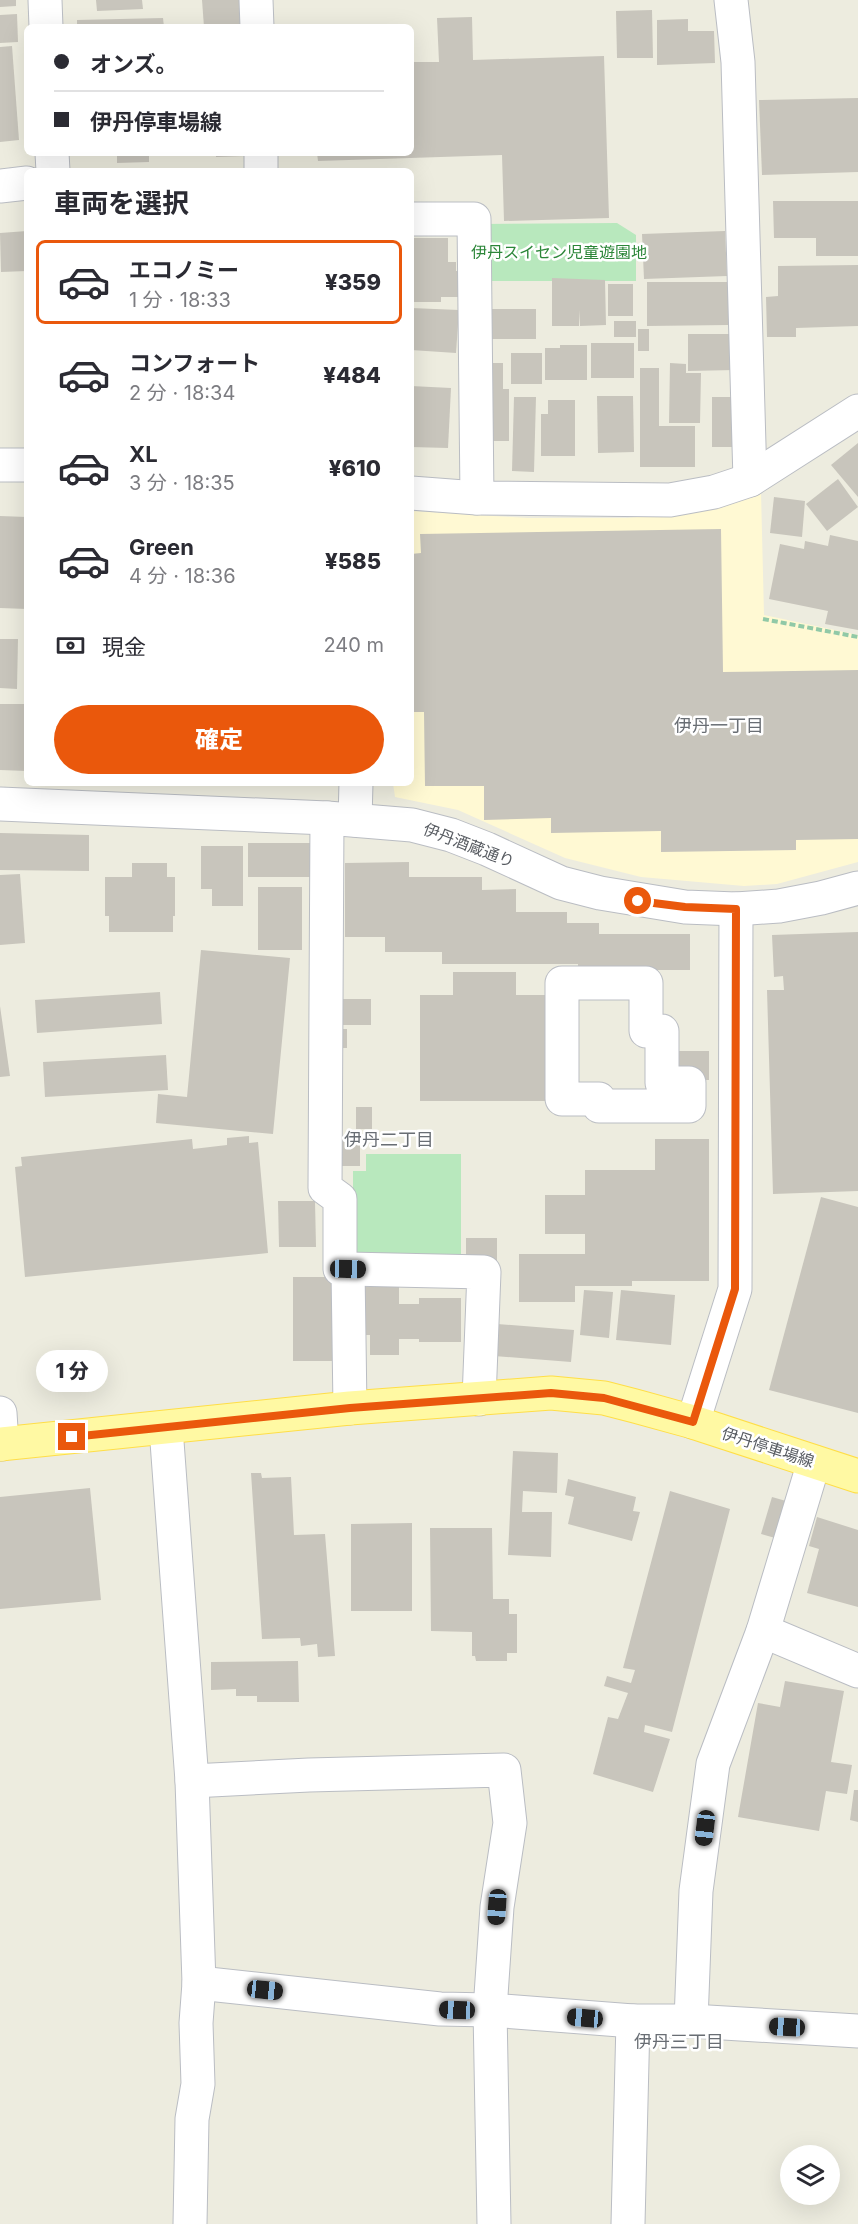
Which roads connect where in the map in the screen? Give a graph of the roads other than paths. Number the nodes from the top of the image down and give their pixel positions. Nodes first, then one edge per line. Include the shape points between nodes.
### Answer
1 (45, 0) edge
2 (256, 0) edge
3 (731, 0) edge
4 (46, 24) edge
5 (257, 24) edge
6 (24, 183) edge
7 (0, 186) edge
8 (414, 219) edge
9 (858, 411) edge
10 (0, 465) edge
11 (24, 465) edge
12 (750, 480) junction
13 (414, 493) edge
14 (477, 498) junction
15 (355, 786) edge
16 (0, 804) edge
17 (341, 819) junction
18 (858, 888) edge
19 (736, 909) junction
20 (562, 983) joint
21 (348, 1269) junction
22 (479, 1399) junction
23 (350, 1408) junction
24 (693, 1422) junction
25 (166, 1428) junction
26 (0, 1434) edge
27 (814, 1462) junction
28 (858, 1476) edge
29 (763, 1631) junction
30 (858, 1671) edge
31 (192, 1780) junction
32 (199, 1983) junction
33 (490, 2010) junction
34 (633, 2021) junction
35 (692, 2021) junction
36 (858, 2031) edge
37 (190, 2224) edge
38 (494, 2224) edge
39 (628, 2224) edge

1 - 4 street
2 - 5 street
3 - 12 street via 738,62
6 - 7 street
8 - 14 street via 474,219
9 - 12 street
10 - 11 street
12 - 14 street via 714,492 669,500
13 - 14 street
15 - 17 street
16 - 17 street, 伊丹酒蔵通り
17 - 19 street, 伊丹酒蔵通り via 412,825 451,835 561,883 600,894 685,907
17 - 21 street via 325,1188 340,1199 340,1269
18 - 19 street, 伊丹酒蔵通り via 779,906
19 - 24 street via 735,1289
20 - 20 street via 646,983 646,1031 662,1031 662,1083 689,1083 689,1107 599,1107 599,1099 562,1099
21 - 22 street via 484,1272
21 - 23 street
22 - 23 main road, 伊丹停車場線
22 - 24 main road, 伊丹停車場線 via 527,1393 574,1394
23 - 25 main road, 伊丹停車場線
24 - 27 main road, 伊丹停車場線
25 - 26 main road, 伊丹停車場線
25 - 31 street
27 - 28 main road, 伊丹停車場線
27 - 29 street
29 - 30 street
29 - 35 street via 713,1764 696,1891
31 - 32 street
31 - 33 street via 504,1770 510,1824 497,1907
32 - 33 street via 440,2009
32 - 37 street
33 - 34 street
33 - 38 street
34 - 35 street
34 - 39 street
35 - 36 street

